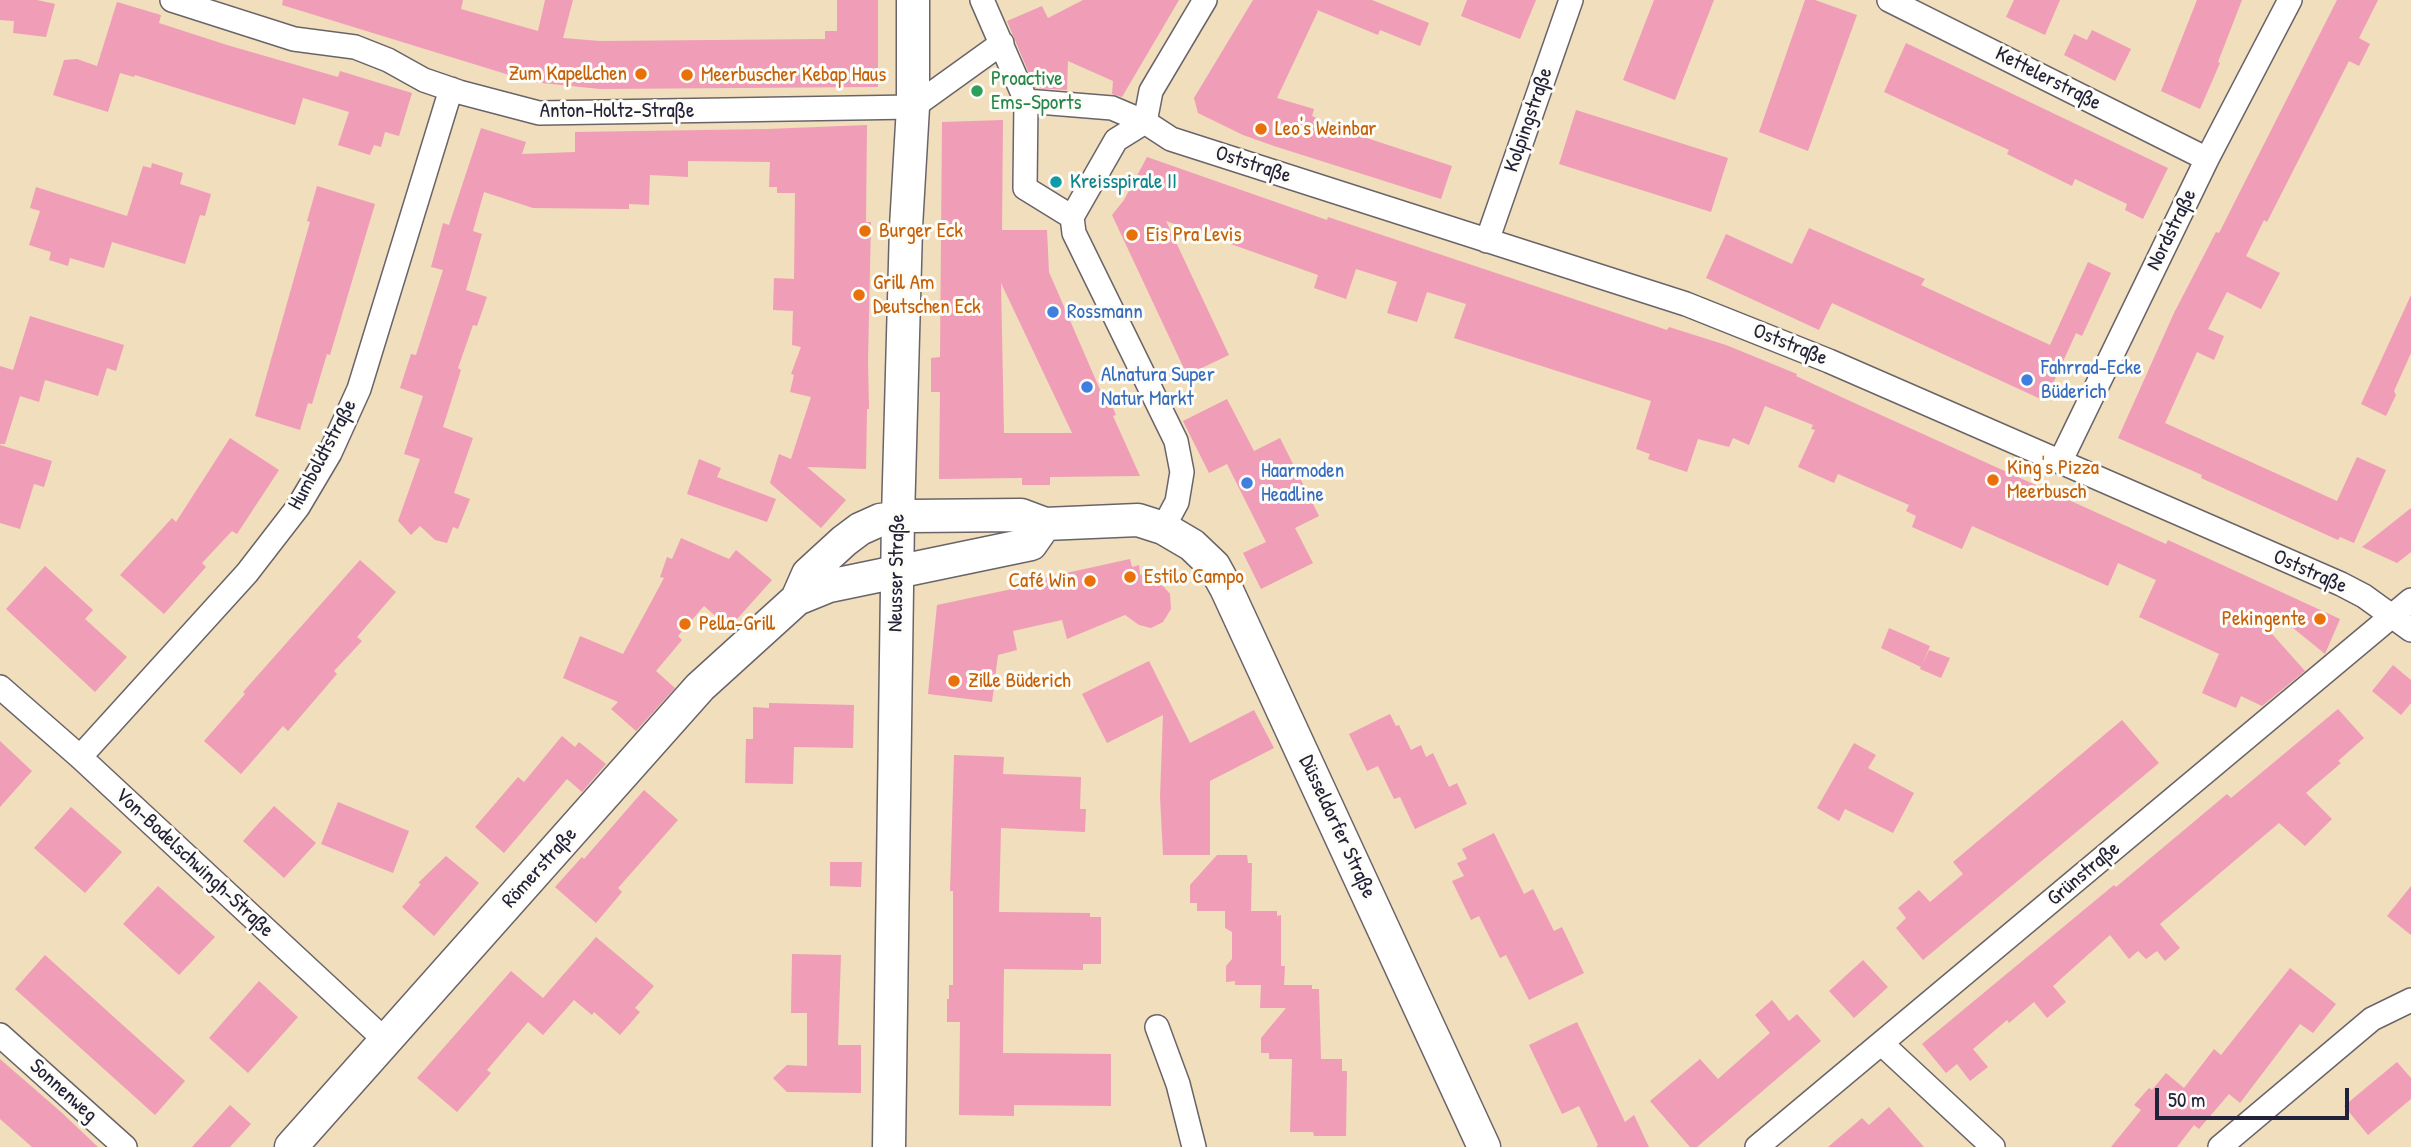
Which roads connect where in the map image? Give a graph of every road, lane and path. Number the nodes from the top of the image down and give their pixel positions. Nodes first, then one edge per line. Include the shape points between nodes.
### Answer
1 (172, 0) edge
2 (913, 0) edge
3 (982, 0) edge
4 (1205, 0) edge
5 (1571, 0) edge
6 (1889, 0) edge
7 (2290, 0) edge
8 (1002, 43) junction
9 (451, 89) junction
10 (1026, 101) junction
11 (913, 107) junction
12 (1145, 122) junction
13 (2207, 159) junction
14 (1072, 218) junction
15 (1487, 241) junction
16 (2060, 462) junction
17 (898, 518) junction
18 (1045, 524) junction
19 (1163, 528) junction
20 (899, 571) junction
21 (797, 599) junction
22 (2411, 600) edge
23 (2392, 615) junction
24 (2411, 630) edge
25 (0, 687) edge
26 (80, 757) junction
27 (2411, 1000) edge
28 (1157, 1027) dead end
29 (0, 1034) edge
30 (386, 1041) junction
31 (1882, 1044) junction
32 (125, 1147) edge
33 (291, 1147) edge
34 (889, 1147) edge
35 (1194, 1147) edge
36 (1484, 1147) edge
37 (1757, 1147) edge
38 (1993, 1147) edge
39 (2220, 1147) edge

1 - 9 street, Anton-Holtz-Straße via 294,39 355,47
2 - 11 main road, Neusser Straße
3 - 8 street
4 - 12 street via 1151,92
5 - 15 street, Kolpingstraße
6 - 13 street, Kettelerstraße
7 - 13 street, Nordstraße
8 - 10 street
8 - 11 street
9 - 11 street, Anton-Holtz-Straße via 539,113
9 - 26 street, Humboldtstraße via 359,389 330,453 299,507 247,573
10 - 12 street via 1112,108
10 - 14 street via 1026,188
11 - 17 main road, Neusser Straße
12 - 14 street via 1116,140
12 - 15 street, Oststraße via 1171,139
13 - 16 street, Nordstraße
14 - 19 street via 1074,233 1176,441 1182,472 1177,502
15 - 16 street, Oststraße via 1686,304 1829,360
16 - 23 street, Oststraße via 2341,584
17 - 18 main road, Düsseldorfer Straße via 1021,515
17 - 20 main road, Neusser Straße
17 - 21 main road, Römerstraße via 880,520 844,541 808,574
18 - 19 main road, Düsseldorfer Straße via 1138,520
18 - 20 main road via 1031,544
19 - 36 main road, Düsseldorfer Straße via 1207,559 1226,588
20 - 21 main road, Römerstraße via 829,586
20 - 34 main road, Neusser Straße
21 - 30 main road, Römerstraße via 700,687
22 - 23 street, Grünstraße
23 - 24 street, Oststraße
23 - 31 street, Grünstraße
25 - 26 street, Von-Bodelschwingh-Straße
26 - 30 street, Von-Bodelschwingh-Straße
27 - 39 street via 2372,1018
28 - 35 street
29 - 32 street, Sonnenweg
30 - 33 main road, Römerstraße
31 - 37 street, Grünstraße
31 - 38 street

